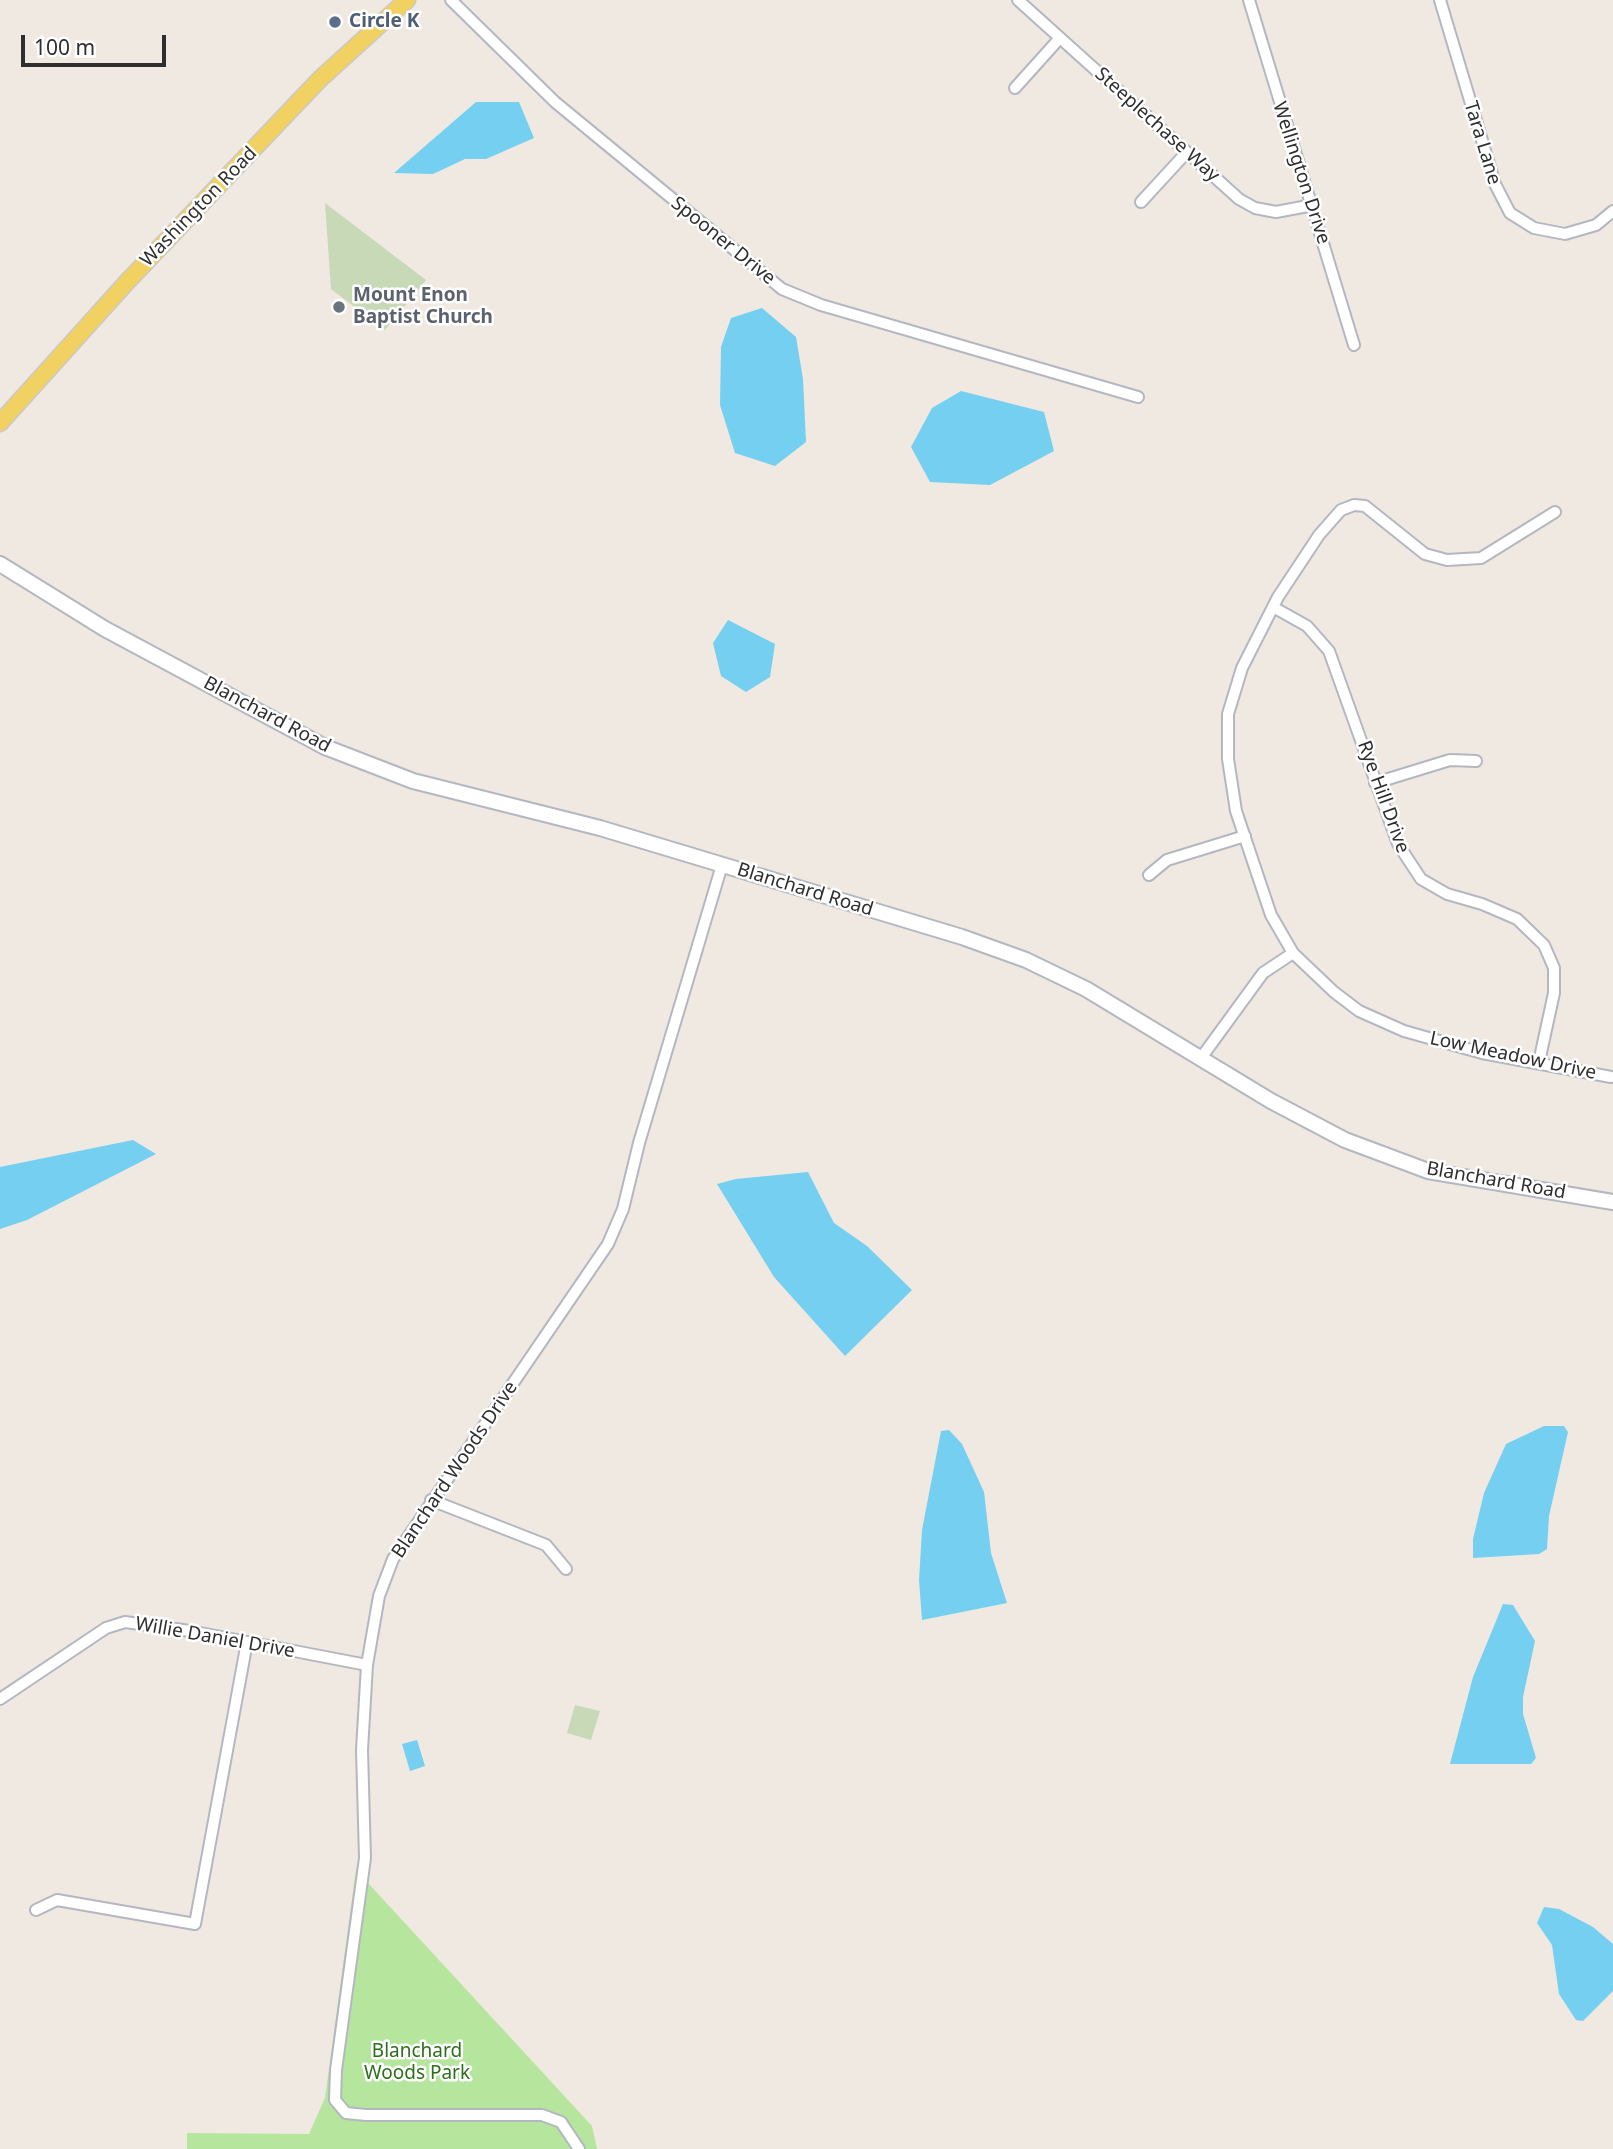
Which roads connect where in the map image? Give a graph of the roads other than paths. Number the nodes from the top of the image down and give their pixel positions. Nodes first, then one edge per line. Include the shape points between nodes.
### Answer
1 (407, 0) edge
2 (451, 0) edge
3 (1018, 0) edge
4 (1249, 0) edge
5 (1440, 0) edge
6 (1059, 39) junction
7 (1015, 88) dead end
8 (1187, 152) junction
9 (1141, 202) dead end
10 (1313, 205) junction
11 (1613, 211) edge
12 (1353, 345) dead end
13 (1138, 397) dead end
14 (0, 423) edge
15 (1555, 512) dead end
16 (0, 564) edge
17 (1273, 607) junction
18 (1476, 761) dead end
19 (1376, 783) junction
20 (1245, 836) junction
21 (722, 865) junction
22 (1149, 875) dead end
23 (1293, 953) junction
24 (1201, 1058) junction
25 (1539, 1062) junction
26 (1611, 1077) dead end
27 (1613, 1202) edge
28 (431, 1500) junction
29 (566, 1569) dead end
30 (247, 1642) junction
31 (367, 1665) junction
32 (0, 1699) edge
33 (36, 1910) dead end
34 (579, 2149) edge

1 - 14 main road, Washington Road via 320,79
2 - 13 street, Spooner Drive via 555,102 782,289 821,305
3 - 6 street, Steeplechase Way
4 - 10 street, Wellington Drive
5 - 11 street, Tara Lane via 1494,184 1510,213 1534,228 1565,234 1596,225
6 - 7 street
6 - 8 street, Steeplechase Way
8 - 9 street
8 - 10 street, Steeplechase Way via 1255,208 1276,212
10 - 12 street, Wellington Drive
15 - 17 street, Low Meadow Drive via 1481,558 1447,560 1425,554 1383,518 1365,506 1354,505 1341,510 1319,535
16 - 21 street, Blanchard Road via 105,629 325,747 413,781 600,828
17 - 19 street, Rye Hill Drive via 1307,626 1329,651
17 - 20 street, Low Meadow Drive via 1242,668 1228,714 1227,759
18 - 19 street via 1450,760
19 - 25 street, Rye Hill Drive via 1398,844 1421,879 1447,894 1517,919 1544,945 1554,968 1554,993
20 - 22 street via 1167,860
20 - 23 street, Low Meadow Drive via 1271,915
21 - 24 street, Blanchard Road via 1026,960 1086,989
21 - 28 street, Blanchard Woods Drive via 623,1209 608,1244
23 - 24 street via 1263,973
23 - 25 street, Low Meadow Drive via 1359,1011 1381,1021 1482,1053
24 - 27 street, Blanchard Road via 1345,1140 1428,1171
25 - 26 street, Low Meadow Drive
28 - 29 street via 546,1545
28 - 31 street, Blanchard Woods Drive via 393,1559 379,1596
30 - 31 street, Willie Daniel Drive
30 - 32 street, Willie Daniel Drive via 125,1622 106,1628
30 - 33 street via 195,1924 57,1900
31 - 34 street, Blanchard Woods Drive via 362,1750 365,1858 335,2099 346,2113 366,2115 542,2115 561,2122

